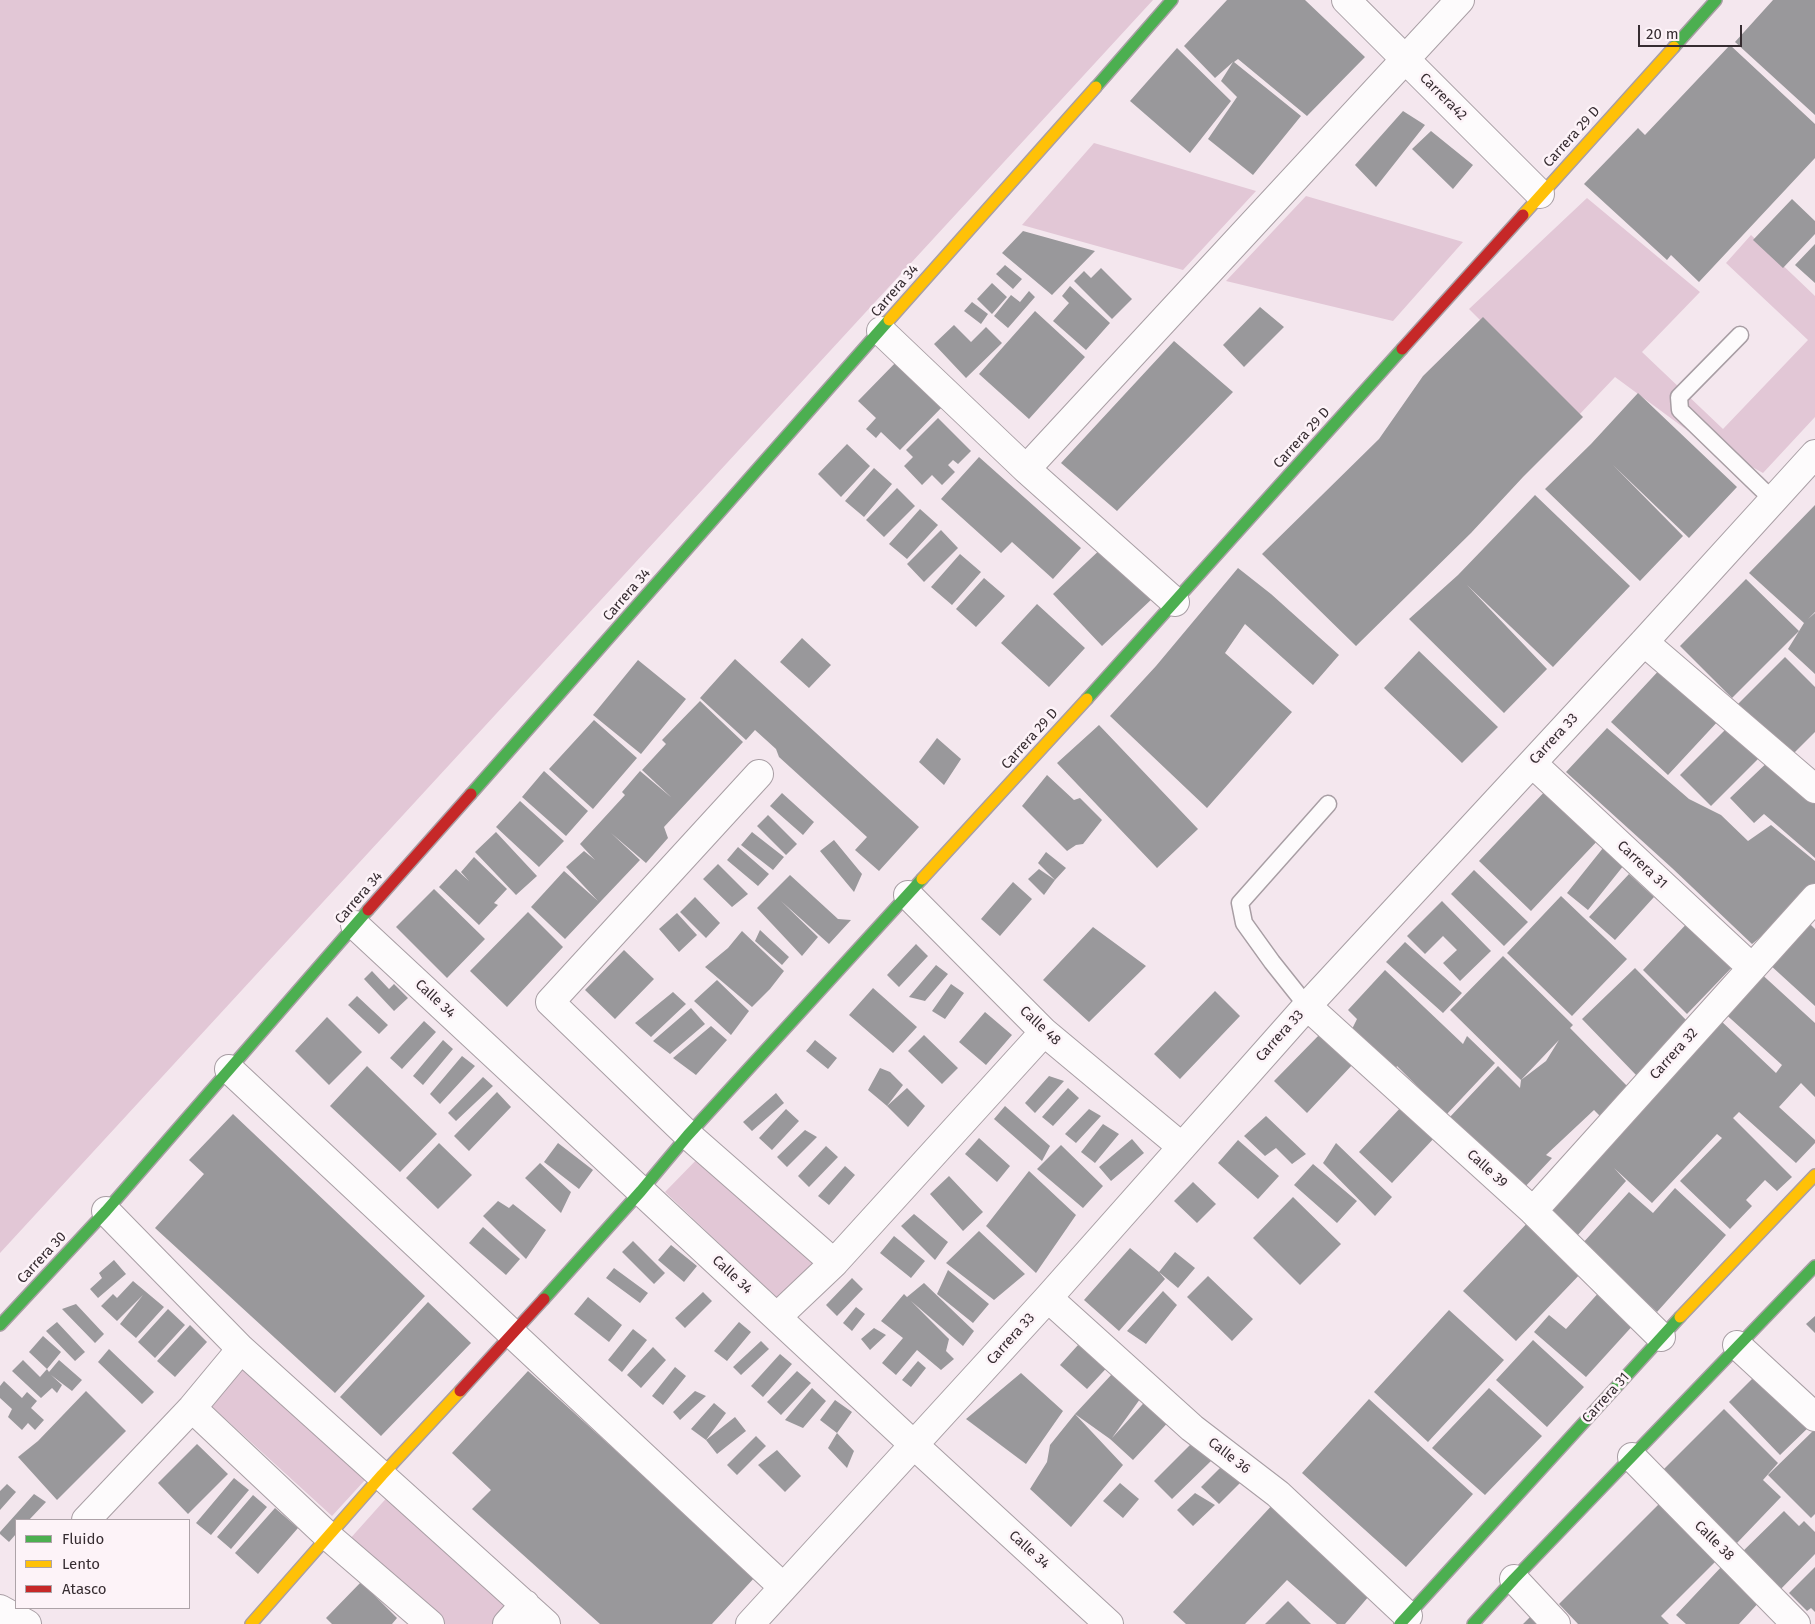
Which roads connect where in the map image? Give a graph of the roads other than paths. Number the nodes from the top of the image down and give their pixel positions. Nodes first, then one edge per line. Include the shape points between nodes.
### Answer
1 (1172, 0) edge
2 (1346, 0) edge
3 (1460, 0) edge
4 (1716, 0) edge
5 (1405, 59) junction
6 (1540, 194) junction
7 (880, 330) junction
8 (1740, 335) dead end
9 (1815, 454) edge
10 (1026, 469) junction
11 (1773, 500) junction
12 (1176, 602) junction
13 (1644, 642) junction
14 (1532, 763) junction
15 (759, 774) dead end
16 (1815, 789) edge
17 (1328, 804) dead end
18 (908, 895) junction
19 (1815, 898) edge
20 (355, 925) junction
21 (1752, 968) junction
22 (1307, 1006) junction
23 (1044, 1032) junction
24 (228, 1069) junction
25 (688, 1135) junction
26 (1182, 1147) junction
27 (1815, 1176) edge
28 (641, 1191) junction
29 (106, 1211) junction
30 (1533, 1211) junction
31 (834, 1263) junction
32 (1815, 1266) edge
33 (1048, 1298) junction
34 (777, 1317) junction
35 (0, 1325) edge
36 (513, 1334) junction
37 (1661, 1337) junction
38 (1737, 1346) junction
39 (241, 1349) junction
40 (192, 1408) junction
41 (1815, 1417) edge
42 (914, 1446) junction
43 (1632, 1457) junction
44 (382, 1475) junction
45 (87, 1519) edge
46 (329, 1537) junction
47 (1514, 1579) junction
48 (783, 1587) junction
49 (6, 1604) edge
50 (525, 1604) junction
51 (1404, 1620) edge
52 (28, 1624) edge
53 (251, 1624) edge
54 (430, 1624) edge
55 (507, 1624) edge
56 (546, 1624) edge
57 (750, 1624) edge
58 (1109, 1624) edge
59 (1473, 1624) edge
60 (1556, 1624) edge
61 (1796, 1624) edge

1 - 7 street, Carrera 34
2 - 5 street, Carrera42
3 - 5 street
4 - 6 street, Carrera 29 D
5 - 6 street, Carrera42
5 - 10 street
6 - 12 street, Carrera 29 D
7 - 10 street
7 - 20 street, Carrera 34
8 - 11 lane via 1679,398 1680,410
9 - 11 street, Carrera 33
10 - 12 street
11 - 13 street, Carrera 33
12 - 18 street, Carrera 29 D
13 - 14 street, Carrera 33
13 - 16 street
14 - 21 street, Carrera 31
14 - 22 street, Carrera 33
15 - 25 street via 550,1002
17 - 22 lane via 1240,903 1244,923
18 - 23 street, Calle 48
18 - 25 street, Carrera 29 D
19 - 21 street, Carrera 32
20 - 24 street, Carrera 34
20 - 28 street, Calle 34
21 - 30 street, Carrera 32
22 - 26 street, Carrera 33
22 - 30 street, Calle 39
23 - 26 street, Calle 48
23 - 31 street
24 - 29 street, Carrera 34
24 - 36 street
25 - 28 street, Carrera 29 D
25 - 31 street
26 - 33 street, Carrera 33
27 - 37 street, Carrera 31
28 - 34 street, Calle 34
28 - 36 street, Carrera 29 D
29 - 35 street, Carrera 30
29 - 39 street
30 - 37 street, Calle 39
31 - 34 street
32 - 38 street
33 - 42 street, Carrera 33
33 - 51 street, Calle 36 via 1192,1428 1278,1494
34 - 42 street, Calle 34
36 - 44 street, Carrera 29 D
36 - 48 street
37 - 51 street, Carrera 31
38 - 41 street
38 - 43 street
39 - 40 street
39 - 44 street
40 - 45 street
40 - 46 street
42 - 48 street, Carrera 33
42 - 58 street, Calle 34
43 - 47 street
43 - 61 street, Calle 38
44 - 46 street, Carrera 29 D
44 - 50 street
46 - 53 street, Carrera 29 D
46 - 54 street
47 - 59 street
47 - 60 street
48 - 57 street, Carrera 33
49 - 52 street
50 - 55 street
50 - 56 street

